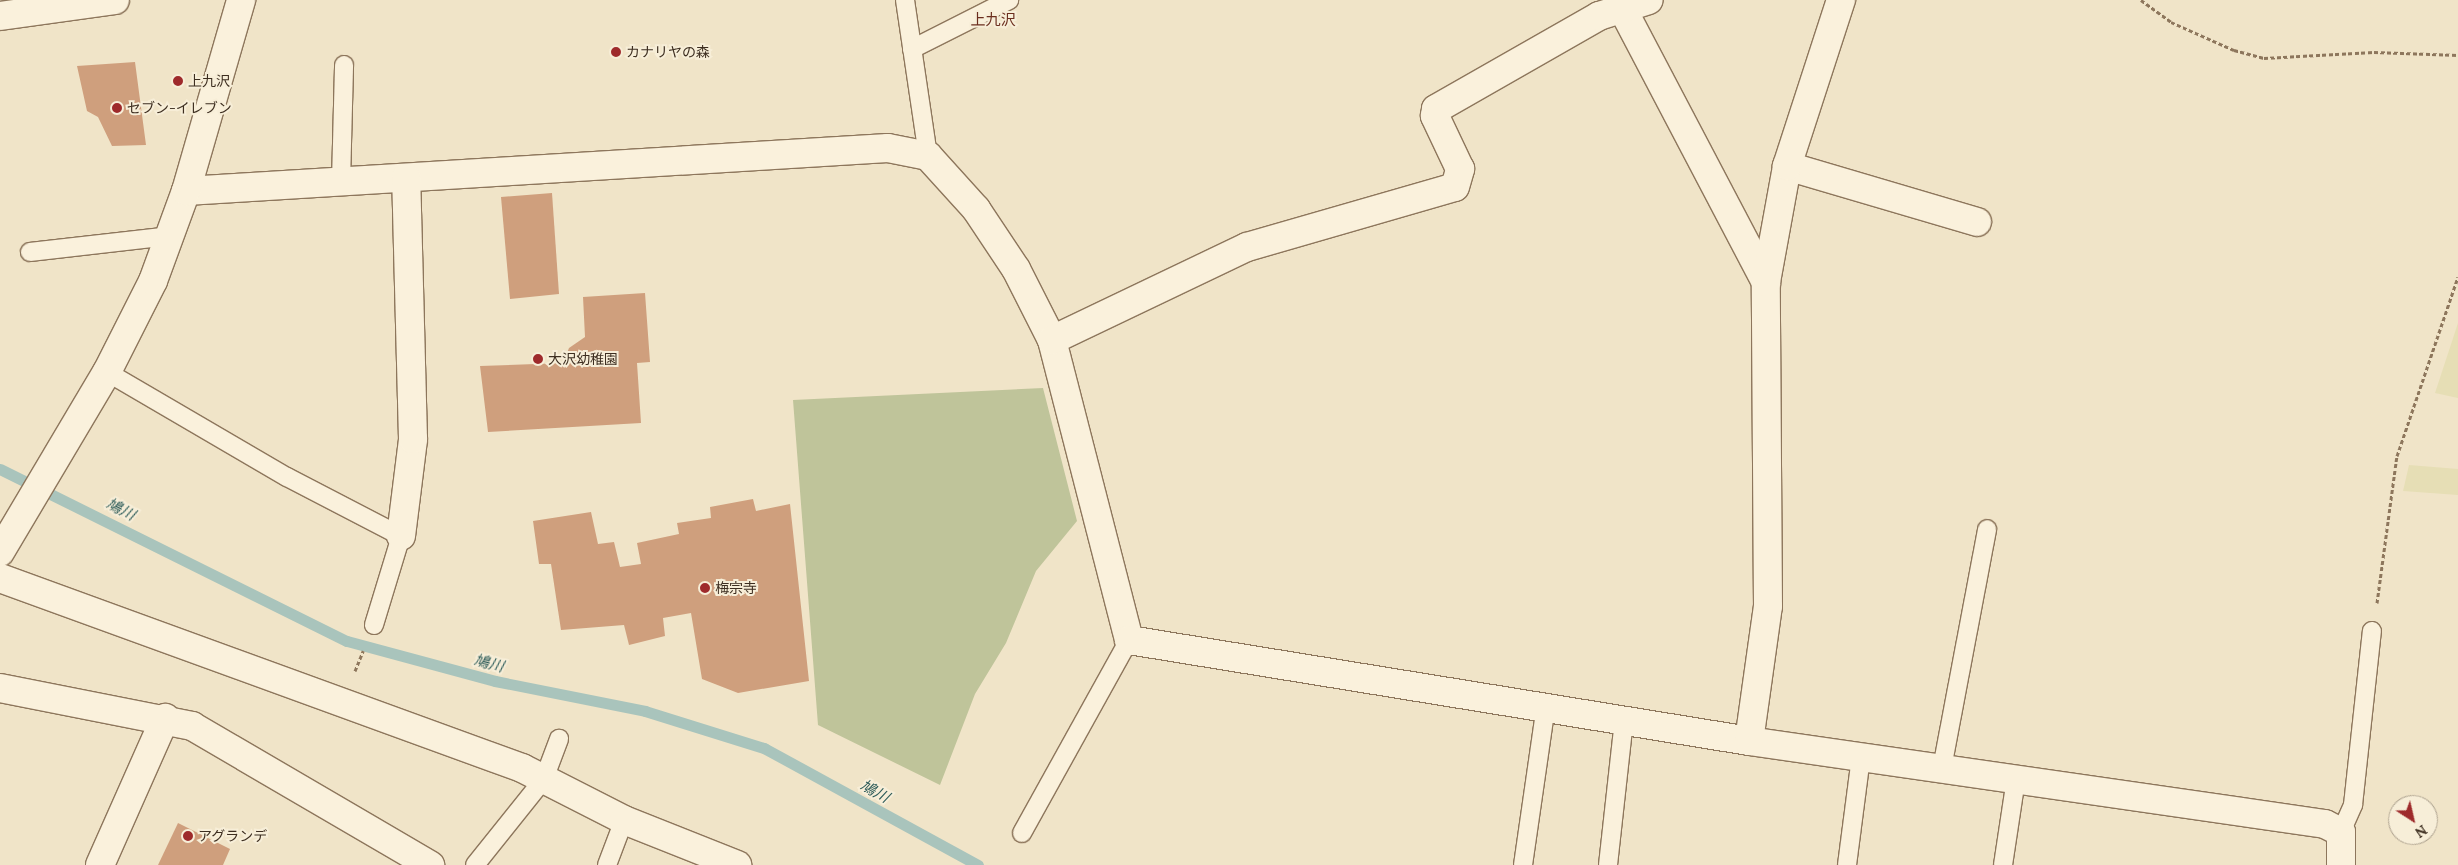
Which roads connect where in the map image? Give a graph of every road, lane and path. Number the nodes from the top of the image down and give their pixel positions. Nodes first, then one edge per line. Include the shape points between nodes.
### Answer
1 (116, 0) edge
2 (241, 0) edge
3 (905, 0) edge
4 (1009, 0) edge
5 (1648, 0) edge
6 (1841, 0) edge
7 (2141, 0) edge
8 (1605, 8) edge
9 (0, 16) edge
10 (912, 49) junction
11 (2458, 55) edge
12 (344, 65) dead end
13 (928, 156) junction
14 (1787, 166) junction
15 (406, 178) junction
16 (341, 182) junction
17 (186, 191) junction
18 (1978, 222) dead end
19 (171, 236) junction
20 (30, 252) dead end
21 (2458, 277) edge
22 (1766, 282) junction
23 (1052, 340) junction
24 (107, 372) junction
25 (1988, 529) dead end
26 (401, 536) junction
27 (0, 552) edge
28 (0, 578) edge
29 (374, 625) dead end
30 (2372, 631) joint
31 (1129, 640) junction
32 (0, 688) edge
33 (1546, 706) junction
34 (165, 718) junction
35 (1624, 719) junction
36 (559, 739) dead end
37 (1749, 741) junction
38 (1861, 757) junction
39 (1942, 768) junction
40 (2016, 778) junction
41 (544, 779) junction
42 (624, 820) junction
43 (2341, 832) junction
44 (1022, 833) dead end
45 (100, 865) edge
46 (430, 865) edge
47 (475, 865) edge
48 (607, 865) edge
49 (737, 865) edge
50 (1523, 865) edge
51 (1608, 865) edge
52 (1847, 865) edge
53 (2002, 865) edge
54 (2341, 865) edge

1 - 9 street
2 - 17 street
3 - 10 lane
4 - 10 lane
5 - 8 street
6 - 14 street
7 - 11 path via 2171,22 2234,50 2264,58 2374,52
8 - 22 street
8 - 23 street via 1436,109 1435,116 1460,169 1455,187 1247,247
10 - 13 lane
12 - 16 lane
13 - 15 street via 888,148
13 - 23 street via 976,209 1016,269
14 - 18 street
14 - 22 street
15 - 16 street
15 - 26 street via 413,439
16 - 17 street
17 - 19 street
19 - 20 lane
19 - 24 street
21 - 30 path via 2397,456
22 - 37 street via 1768,606
23 - 31 street
24 - 26 lane via 288,477
24 - 27 street
25 - 39 lane
26 - 29 lane
28 - 41 street
30 - 43 lane via 2352,806
31 - 33 street
31 - 44 lane
32 - 34 street
33 - 35 street
33 - 50 lane
34 - 45 street
34 - 46 street via 192,726
35 - 37 street
35 - 51 lane
36 - 41 lane
37 - 38 street
38 - 39 street
38 - 52 lane
39 - 40 street
40 - 43 street via 2325,824
40 - 53 lane
41 - 42 street
41 - 47 lane
42 - 48 lane
42 - 49 street
43 - 54 street

